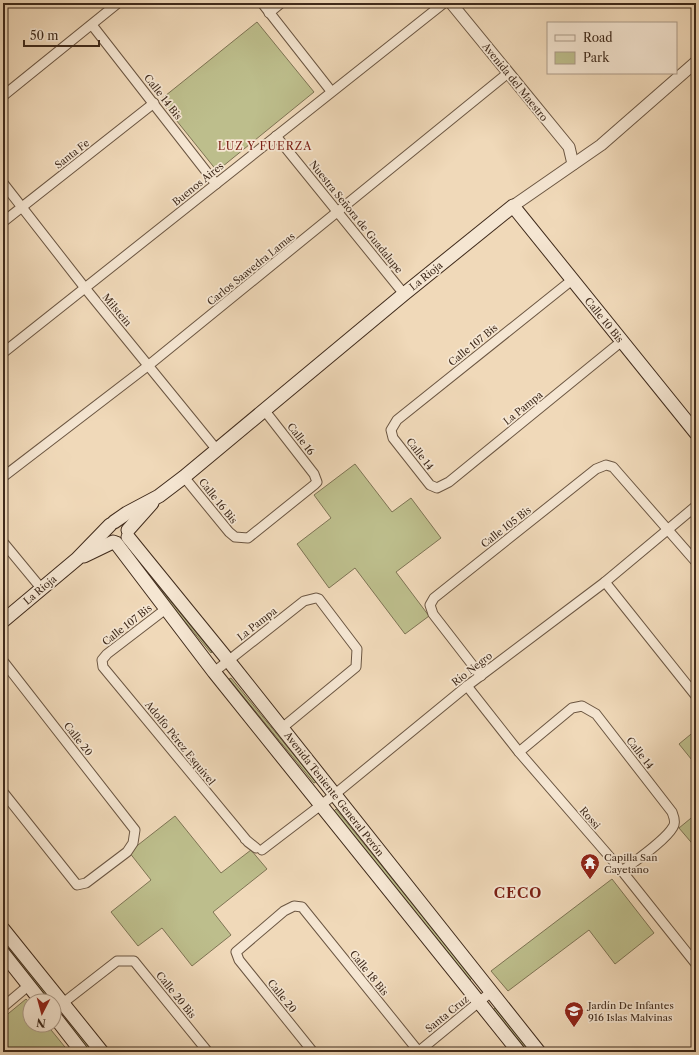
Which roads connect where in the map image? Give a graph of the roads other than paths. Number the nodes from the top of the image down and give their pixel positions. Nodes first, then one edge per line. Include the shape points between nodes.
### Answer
1 (118, 3) edge
2 (262, 3) edge
3 (281, 3) edge
4 (444, 3) edge
5 (451, 3) edge
6 (269, 13) junction
7 (92, 24) junction
8 (696, 62) edge
9 (508, 73) junction
10 (331, 91) junction
11 (3, 96) edge
12 (154, 103) junction
13 (276, 136) junction
14 (573, 164) junction
15 (3, 183) edge
16 (216, 184) junction
17 (22, 206) junction
18 (513, 206) junction
19 (339, 212) junction
20 (3, 222) edge
21 (572, 280) junction
22 (85, 288) junction
23 (404, 294) junction
24 (622, 341) junction
25 (3, 353) edge
26 (149, 365) junction
27 (265, 412) junction
28 (391, 430) joint
29 (696, 433) edge
30 (216, 450) junction
31 (3, 477) edge
32 (184, 477) junction
33 (437, 488) joint
34 (159, 496) junction
35 (696, 506) edge
36 (112, 524) junction
37 (669, 529) junction
38 (128, 533) junction
39 (236, 537) joint
40 (3, 542) edge
41 (115, 543) junction
42 (76, 559) junction
43 (696, 562) edge
44 (604, 582) junction
45 (41, 588) junction
46 (167, 608) junction
47 (3, 621) edge
48 (102, 660) joint
49 (228, 660) junction
50 (3, 661) edge
51 (214, 672) junction
52 (481, 676) junction
53 (467, 686) junction
54 (696, 696) edge
55 (282, 728) junction
56 (519, 752) junction
57 (3, 792) edge
58 (334, 795) junction
59 (321, 805) junction
60 (245, 839) dead end
61 (262, 850) dead end
62 (622, 871) junction
63 (3, 929) edge
64 (236, 952) joint
65 (3, 953) edge
66 (696, 964) edge
67 (28, 986) junction
68 (491, 992) junction
69 (34, 993) edge
70 (49, 993) edge
71 (479, 1002) junction
72 (62, 1005) edge
73 (3, 1007) edge
74 (62, 1010) edge
75 (62, 1026) edge
76 (82, 1052) edge
77 (102, 1052) edge
78 (208, 1052) edge
79 (313, 1052) edge
80 (418, 1052) edge
81 (519, 1052) edge
82 (539, 1052) edge

1 - 7 street
2 - 6 street
3 - 6 street
4 - 10 street, Buenos Aires
5 - 9 street, Avenida del Maestro
6 - 10 street
7 - 11 street
7 - 12 street, Calle 14 Bis
8 - 14 street, La Rioja via 619,131
9 - 14 street, Avenida del Maestro via 569,147
9 - 19 street, Carlos Saavedra Lamas
10 - 13 street, Buenos Aires
12 - 16 street, Calle 14 Bis
12 - 17 street, Santa Fe
13 - 16 street, Buenos Aires
13 - 19 street, Nuestra Señora de Guadalupe
14 - 18 street, La Rioja
15 - 17 street, Milstein
16 - 22 street, Buenos Aires
17 - 20 street, Santa Fe
17 - 22 street, Milstein
18 - 21 main road, Calle 10 Bis
18 - 23 main road, La Rioja
19 - 23 street, Nuestra Señora de Guadalupe
19 - 26 street, Carlos Saavedra Lamas
21 - 24 main road, Calle 10 Bis
21 - 28 street, Calle 107 Bis via 397,420
22 - 25 street, Buenos Aires
22 - 26 street, Milstein
23 - 27 main road, La Rioja
24 - 29 main road, Calle 10 Bis
24 - 33 street, La Pampa via 449,482
26 - 30 street, Milstein
26 - 31 street, Carlos Saavedra Lamas
27 - 30 main road, La Rioja
27 - 39 street, Calle 16 via 314,474 317,482 248,538
28 - 33 street, Calle 14 via 393,438 430,485
30 - 32 main road, La Rioja
32 - 34 main road, La Rioja
32 - 39 street, Calle 16 Bis via 229,532
34 - 36 main road, La Rioja
34 - 38 main road, La Rioja
35 - 37 street, Río Negro
36 - 38 main road via 121,522
36 - 41 main road via 107,535
36 - 42 main road, La Rioja
37 - 43 street
37 - 44 street, Río Negro
37 - 52 street, Calle 105 Bis via 613,467 606,465 596,469 434,598 430,605 433,614
38 - 41 main road via 123,542
38 - 49 main road, Avenida Teniente General Perón
40 - 45 street
41 - 42 main road, La Rioja
41 - 46 main road, Avenida Teniente General Perón
42 - 45 main road, La Rioja
44 - 52 street, Río Negro
44 - 54 street
45 - 47 main road, La Rioja
46 - 48 street, Calle 107 Bis
46 - 51 main road, Avenida Teniente General Perón
48 - 60 street, Adolfo Pérez Esquivel via 103,667
49 - 51 street, La Pampa
49 - 55 main road, Avenida Teniente General Perón
49 - 55 street, La Pampa via 304,601 316,598 357,649 356,666
50 - 57 street, Calle 20 via 135,830 133,843 127,852 86,883 77,885
51 - 59 main road, Avenida Teniente General Perón
52 - 53 street, Río Negro
53 - 56 street, Rossi
53 - 58 street, Río Negro
55 - 58 main road, Avenida Teniente General Perón
56 - 62 street, Rossi
56 - 62 street, Calle 14 via 572,708 582,706 596,714 674,818 674,827
58 - 59 street, Río Negro
58 - 68 main road, Avenida Teniente General Perón
59 - 61 street, Río Negro
59 - 71 main road, Avenida Teniente General Perón
62 - 66 street, Rossi
63 - 70 main road
64 - 79 street, Calle 20 via 239,960
64 - 80 street, Calle 18 Bis via 284,911 294,906 302,907
65 - 67 main road
67 - 69 main road
67 - 73 street
68 - 71 street, Santa Cruz
68 - 82 main road, Avenida Teniente General Perón
71 - 80 street, Santa Cruz
71 - 81 main road, Avenida Teniente General Perón
72 - 78 street, Calle 20 Bis via 117,961 134,961
74 - 77 main road
75 - 76 main road

